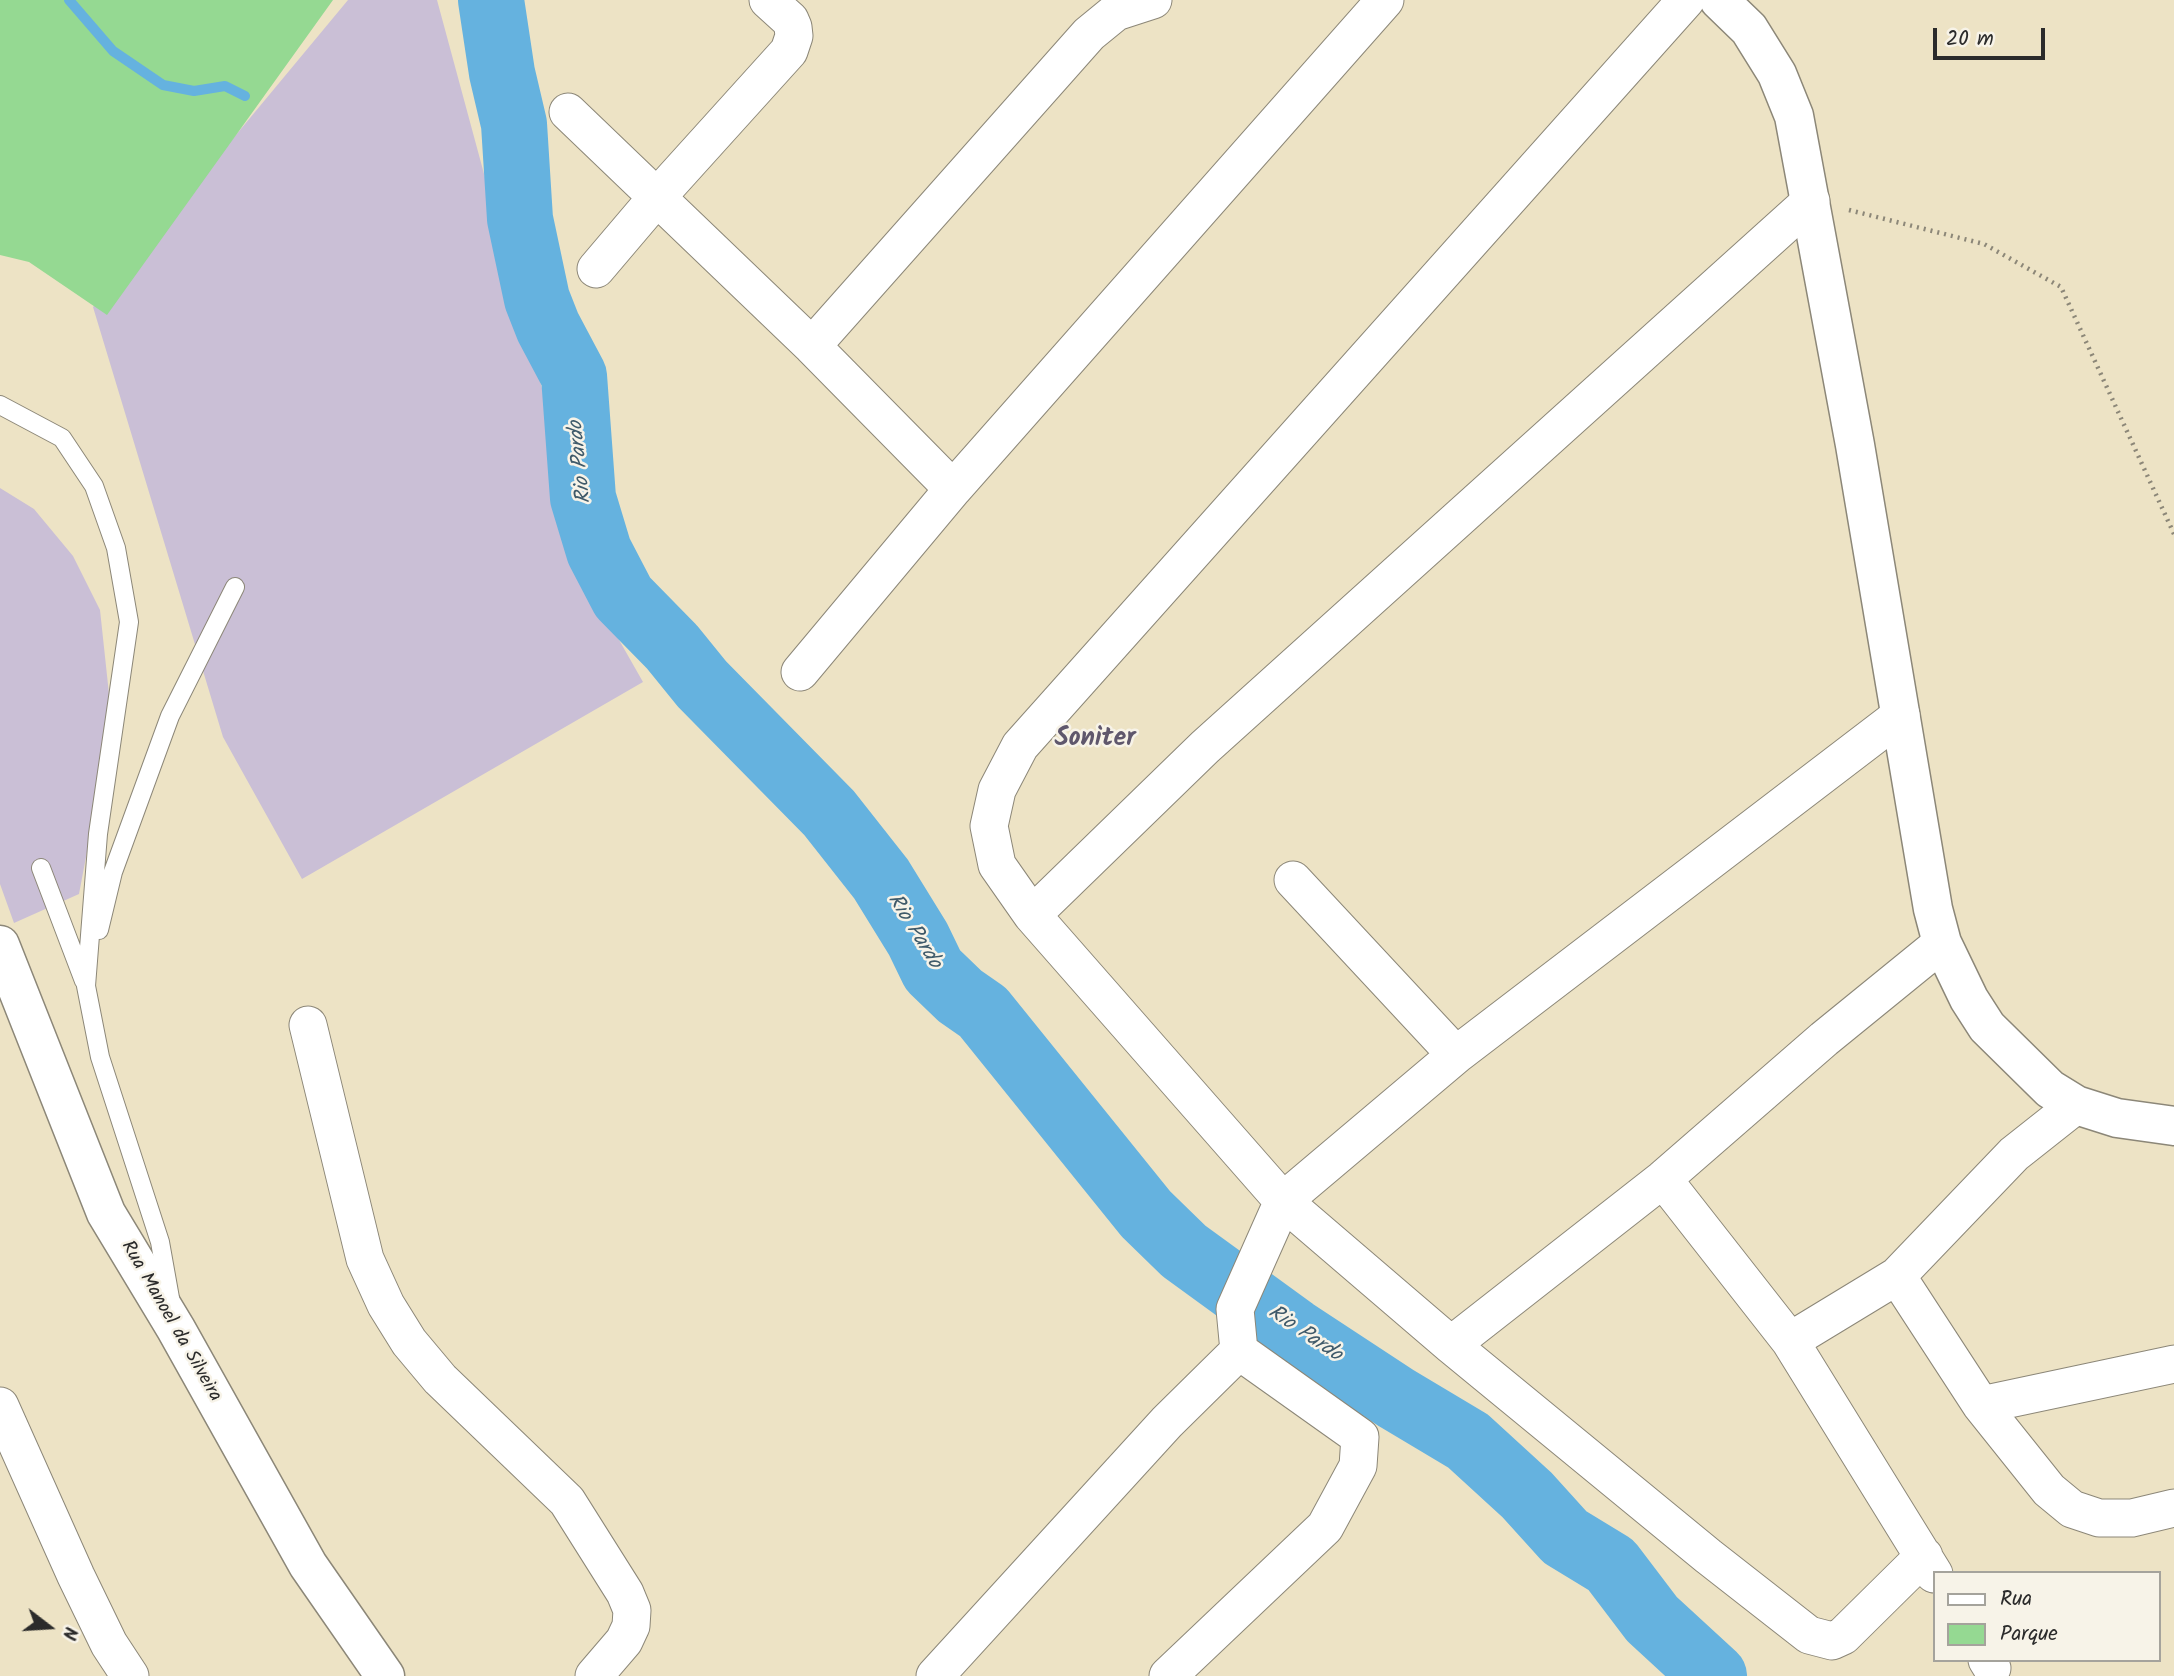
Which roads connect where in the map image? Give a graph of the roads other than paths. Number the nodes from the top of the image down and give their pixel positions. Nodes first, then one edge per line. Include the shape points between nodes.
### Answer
1 (768, 0) edge
2 (1153, 0) edge
3 (1385, 0) edge
4 (1686, 0) edge
5 (1719, 0) edge
6 (568, 112) dead end
7 (658, 196) junction
8 (1811, 201) junction
9 (596, 269) dead end
10 (813, 346) junction
11 (0, 405) edge
12 (953, 489) junction
13 (236, 587) dead end
14 (800, 672) dead end
15 (1901, 715) junction
16 (41, 868) dead end
17 (1293, 880) dead end
18 (1031, 915) junction
19 (1942, 943) junction
20 (0, 945) edge
21 (86, 986) junction
22 (308, 1025) dead end
23 (1456, 1055) junction
24 (2076, 1105) junction
25 (2174, 1126) edge
26 (1663, 1179) junction
27 (1283, 1201) junction
28 (1897, 1276) junction
29 (176, 1329) junction
30 (1790, 1341) junction
31 (1451, 1345) junction
32 (1239, 1351) junction
33 (2174, 1364) edge
34 (1982, 1405) junction
35 (0, 1406) edge
36 (2174, 1508) edge
37 (1929, 1565) edge
38 (130, 1676) edge
39 (385, 1676) edge
40 (594, 1676) edge
41 (935, 1676) edge
42 (1168, 1676) edge

1 - 7 street via 793,27 789,51
2 - 10 street via 1116,12 1089,34
3 - 12 street
4 - 18 street via 1020,746 997,790 989,826 997,866
5 - 8 street via 1749,29 1777,74 1794,116
6 - 7 street
7 - 9 street
7 - 10 street
8 - 15 street
8 - 18 street via 1205,747
10 - 12 street
11 - 21 lane via 62,438 94,486 116,548 130,622 98,834
12 - 14 street
13 - 21 lane via 170,716 113,872
15 - 19 street
15 - 23 street
16 - 21 lane
17 - 23 street
18 - 27 street
19 - 24 street via 1987,1027 2050,1089
19 - 26 street
20 - 29 street, Rua Manoel da Silveira via 106,1213
21 - 29 lane via 100,1057 160,1242
22 - 40 street via 365,1259 386,1305 440,1379 567,1502 625,1593 632,1610 631,1626
23 - 27 street
24 - 25 street via 2117,1118
24 - 28 street via 2014,1154
26 - 30 street
26 - 31 street
27 - 31 street
27 - 32 street via 1235,1309
28 - 30 street
28 - 34 street
29 - 39 street, Rua Manoel da Silveira via 308,1565
30 - 37 street
31 - 37 street via 1809,1634 1832,1641 1843,1636
32 - 41 street via 1167,1422
32 - 42 street via 1360,1437 1358,1466 1325,1527
33 - 34 street
34 - 36 street via 2049,1490 2072,1509 2099,1518 2132,1518
35 - 38 street via 81,1587

